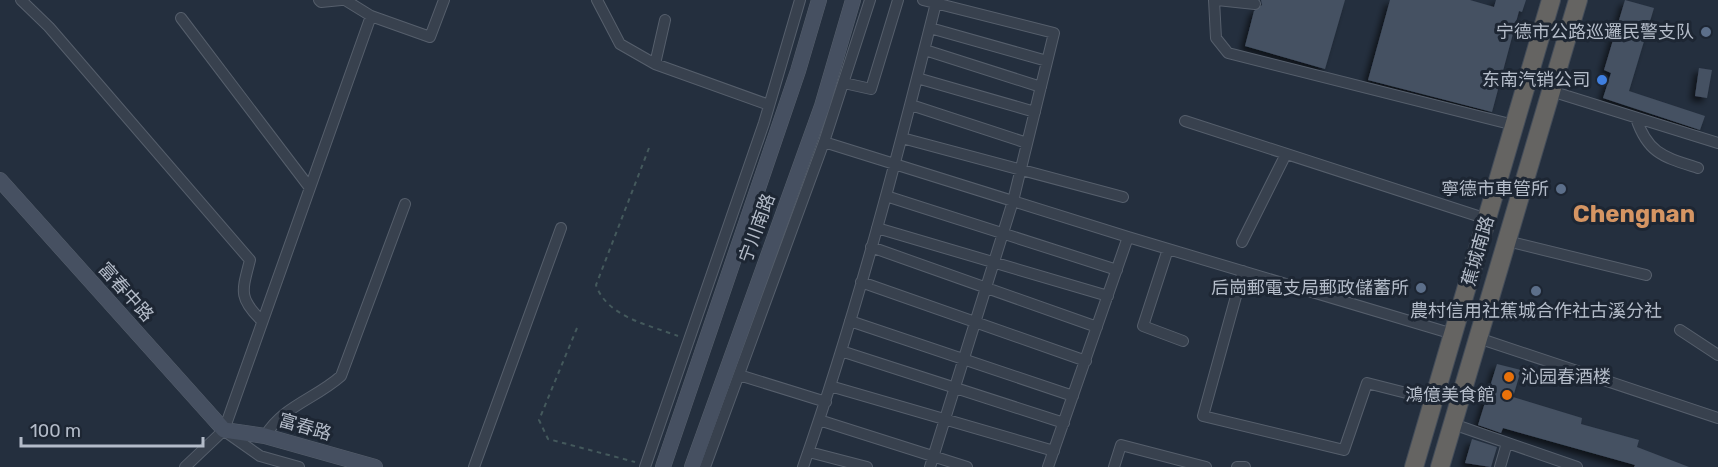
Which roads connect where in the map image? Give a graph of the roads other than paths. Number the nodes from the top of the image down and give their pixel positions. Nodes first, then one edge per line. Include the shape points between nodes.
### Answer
1 (21, 0) edge
2 (319, 0) edge
3 (343, 0) edge
4 (444, 0) edge
5 (597, 0) edge
6 (800, 0) edge
7 (819, 0) edge
8 (853, 0) edge
9 (870, 0) edge
10 (898, 0) edge
11 (923, 0) edge
12 (1216, 0) edge
13 (1551, 0) edge
14 (1578, 0) edge
15 (936, 3) junction
16 (1255, 4) dead end
17 (371, 16) junction
18 (181, 18) dead end
19 (665, 20) dead end
20 (930, 27) junction
21 (925, 50) junction
22 (1047, 61) junction
23 (655, 64) junction
24 (918, 78) junction
25 (844, 83) junction
26 (1041, 87) junction
27 (1551, 92) junction
28 (769, 105) junction
29 (911, 105) junction
30 (1035, 112) junction
31 (1636, 118) junction
32 (1185, 121) dead end
33 (1514, 125) junction
34 (902, 138) junction
35 (824, 142) junction
36 (1027, 143) junction
37 (1718, 143) edge
38 (1286, 154) junction
39 (896, 164) junction
40 (1698, 168) dead end
41 (1020, 170) junction
42 (0, 180) edge
43 (310, 188) junction
44 (886, 196) junction
45 (1123, 198) dead end
46 (1013, 201) junction
47 (405, 204) dead end
48 (1487, 219) junction
49 (561, 228) dead end
50 (877, 228) junction
51 (1003, 234) junction
52 (1128, 237) junction
53 (1242, 242) dead end
54 (1507, 242) junction
55 (871, 247) junction
56 (1168, 249) junction
57 (995, 261) junction
58 (1117, 270) junction
59 (1243, 271) junction
60 (1646, 275) dead end
61 (861, 282) junction
62 (986, 289) junction
63 (1108, 296) junction
64 (262, 321) junction
65 (850, 321) junction
66 (975, 322) junction
67 (1097, 327) junction
68 (1680, 330) dead end
69 (1453, 334) junction
70 (1478, 338) junction
71 (1183, 341) dead end
72 (841, 351) junction
73 (1718, 355) edge
74 (964, 359) junction
75 (1086, 361) junction
76 (739, 375) junction
77 (831, 386) junction
78 (955, 388) junction
79 (1073, 396) junction
80 (1434, 400) junction
81 (826, 402) junction
82 (1718, 418) edge
83 (819, 420) junction
84 (945, 420) junction
85 (1064, 423) junction
86 (1453, 424) junction
87 (224, 430) junction
88 (265, 436) junction
89 (1507, 443) junction
90 (1054, 451) junction
91 (809, 452) junction
92 (932, 462) edge
93 (646, 466) edge
94 (185, 467) edge
95 (299, 467) edge
96 (375, 467) edge
97 (474, 467) edge
98 (663, 467) edge
99 (692, 467) edge
100 (705, 467) edge
101 (803, 467) edge
102 (867, 467) edge
103 (967, 467) edge
104 (1048, 467) edge
105 (1114, 467) edge
106 (1206, 467) edge
107 (1237, 467) edge
108 (1245, 467) edge
109 (1414, 467) edge
110 (1440, 467) edge
111 (1500, 467) edge
112 (1577, 467) edge

1 - 64 street via 49,27 250,260 242,290 247,306
2 - 3 street
3 - 17 street
4 - 17 street via 430,37
5 - 23 street via 620,44
6 - 28 street
7 - 98 main road, 宁川南路
8 - 99 main road, 宁川南路 via 822,106
9 - 25 street
10 - 25 street via 872,89
11 - 15 street
12 - 16 street
12 - 33 street via 1216,38 1228,53
13 - 33 highway, 蕉城南路
14 - 27 highway, 蕉城南路
15 - 20 street
15 - 22 street via 1054,33
17 - 43 street
18 - 43 street
19 - 23 street
20 - 21 street
20 - 22 street
21 - 24 street
21 - 26 street
22 - 26 street
23 - 28 street
24 - 29 street
24 - 30 street
25 - 35 street
26 - 30 street
27 - 31 street
27 - 54 highway, 蕉城南路
28 - 93 street
29 - 34 street
29 - 36 street
30 - 36 street
31 - 37 street
31 - 40 street via 1643,140 1666,157
32 - 38 street
33 - 48 highway, 蕉城南路
34 - 39 street
34 - 41 street
35 - 39 street
35 - 76 street
36 - 41 street
38 - 48 street
38 - 53 street
39 - 44 street
39 - 46 street
41 - 45 street
41 - 46 street
42 - 87 main road, 富春中路
43 - 64 street
44 - 50 street
44 - 51 street
46 - 51 street
46 - 52 street
47 - 88 street via 341,376 323,392 274,420
48 - 69 highway, 蕉城南路
49 - 97 street
50 - 55 street
50 - 57 street
51 - 57 street
51 - 58 street
52 - 56 street
52 - 58 street
54 - 60 street
54 - 70 highway, 蕉城南路
55 - 61 street
55 - 62 street
56 - 59 street
56 - 71 street via 1143,326
57 - 62 street
57 - 63 street
58 - 63 street
59 - 69 street
59 - 80 street via 1203,416 1344,450 1367,383
61 - 65 street
61 - 66 street
62 - 66 street
62 - 67 street
63 - 67 street
64 - 87 street
65 - 72 street
65 - 74 street
66 - 74 street
66 - 75 street
67 - 75 street
68 - 73 street
69 - 80 highway, 蕉城南路
70 - 82 street
70 - 86 highway, 蕉城南路
72 - 77 street
72 - 78 street
74 - 78 street
74 - 79 street
75 - 79 street
76 - 81 street
76 - 100 street
77 - 81 street
77 - 84 street
78 - 84 street
78 - 85 street
79 - 85 street
80 - 109 highway, 蕉城南路
81 - 83 street
83 - 91 street
83 - 92 street
84 - 90 street
84 - 92 street
85 - 90 street
86 - 89 street
86 - 110 highway, 蕉城南路
87 - 88 main road, 富春路
87 - 94 street
87 - 95 street via 260,456
88 - 96 main road, 富春路
89 - 111 street
89 - 112 street
90 - 104 street
91 - 101 street
91 - 102 street
92 - 103 street
105 - 106 street via 1120,445
107 - 108 street

